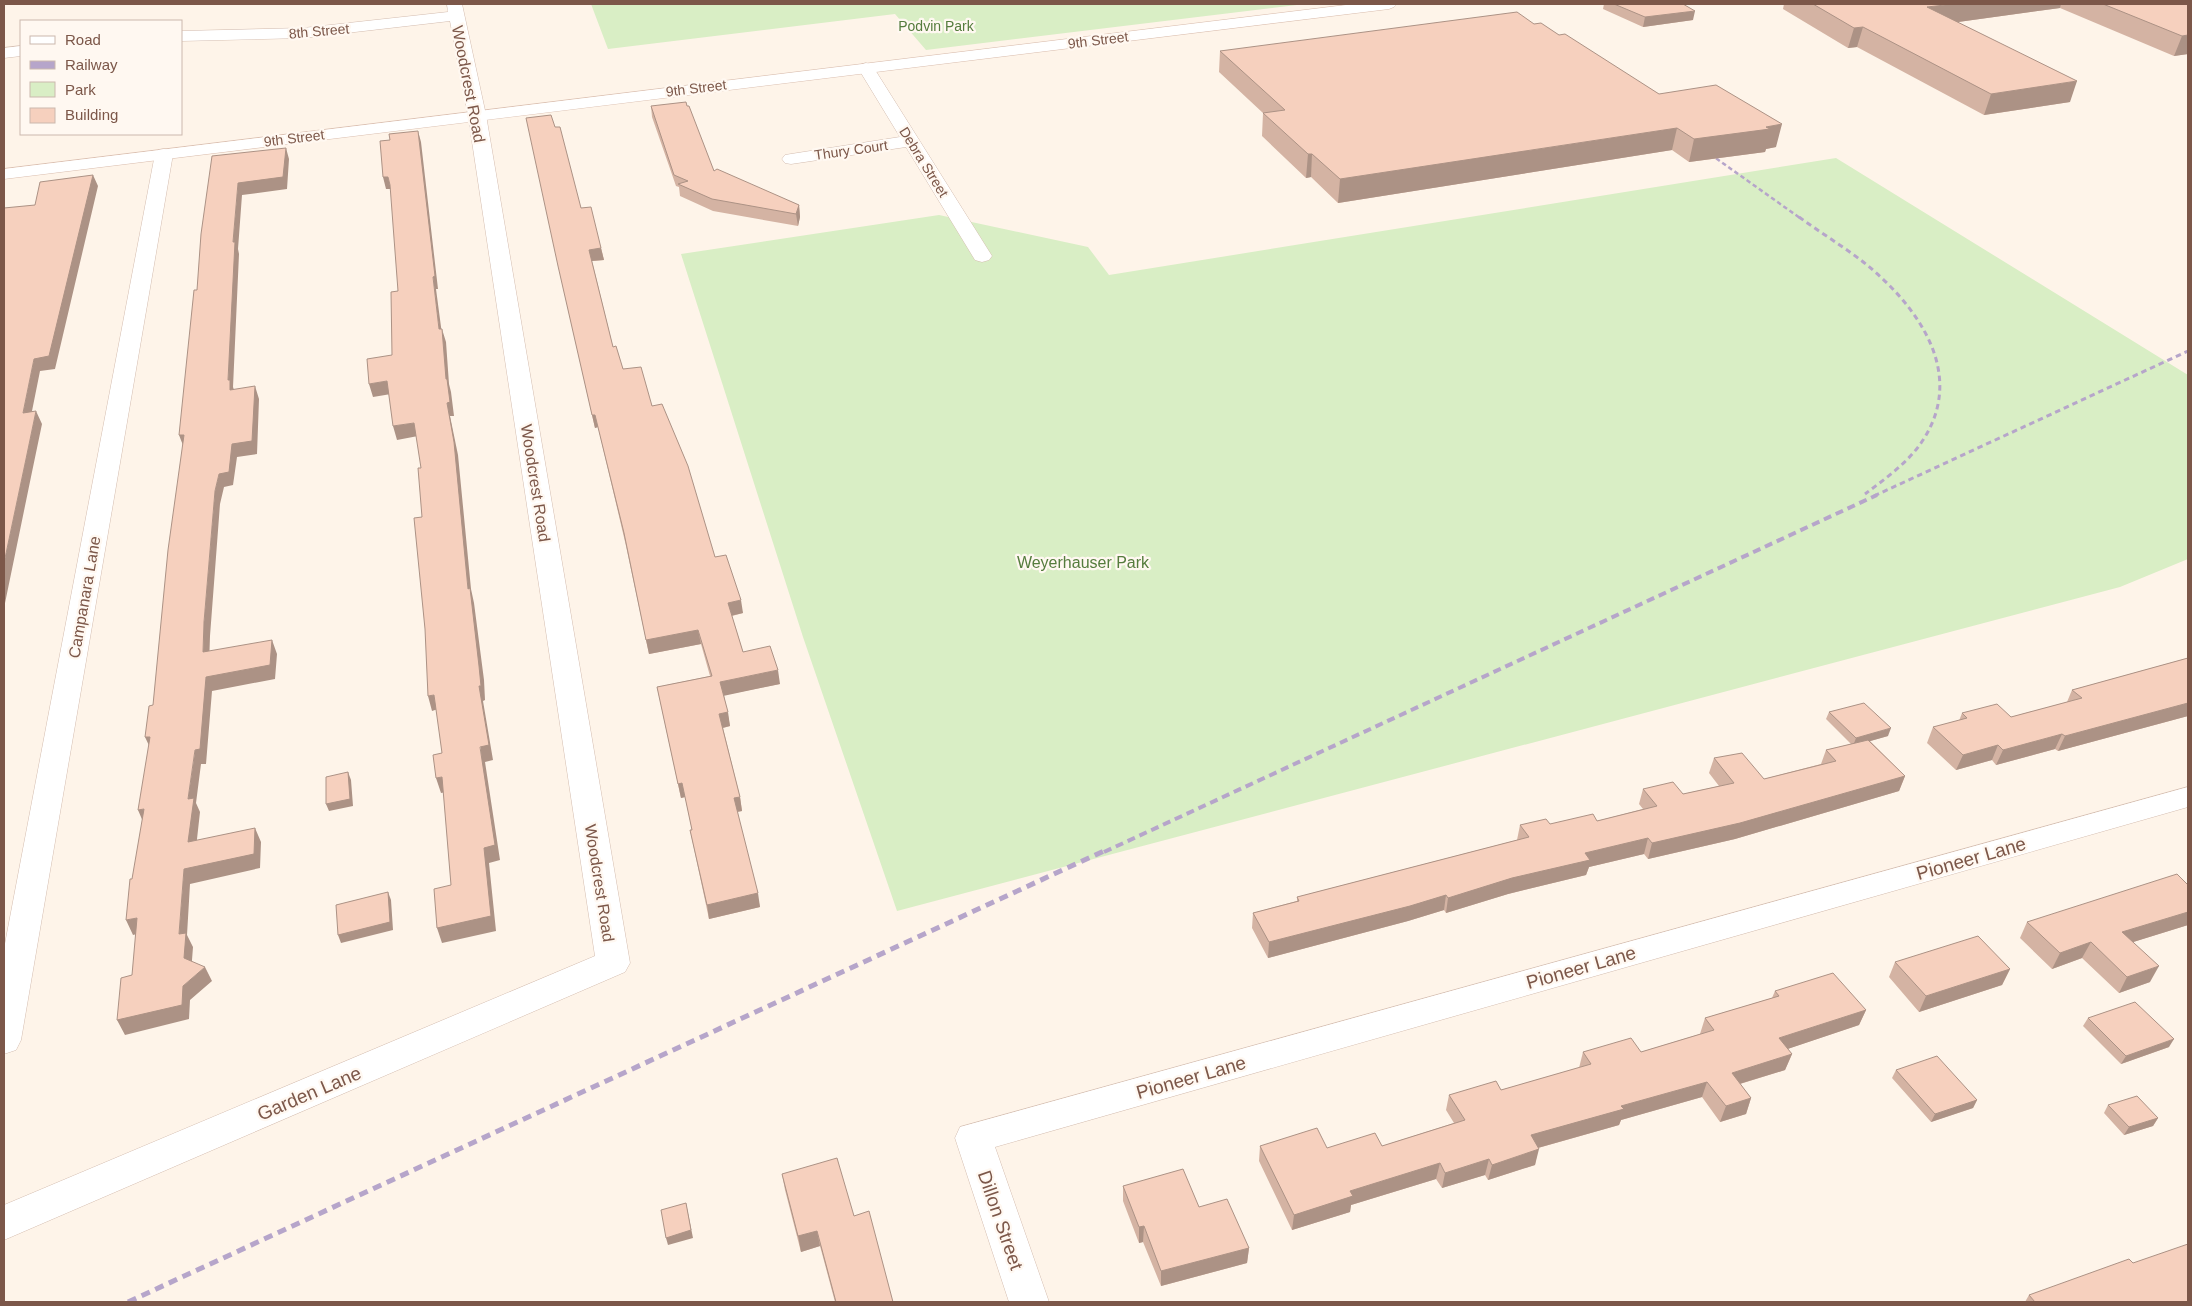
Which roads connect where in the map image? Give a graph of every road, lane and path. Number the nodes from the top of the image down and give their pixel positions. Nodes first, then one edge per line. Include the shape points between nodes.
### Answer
1 (1388, 4) edge
2 (455, 10) edge
3 (182, 36) edge
4 (20, 51) edge
5 (4, 53) edge
6 (866, 68) junction
7 (477, 115) junction
8 (912, 141) junction
9 (164, 154) junction
10 (791, 159) dead end
11 (4, 174) edge
12 (982, 256) dead end
13 (2188, 796) edge
14 (613, 963) joint
15 (4, 1040) edge
16 (973, 1138) joint
17 (4, 1223) edge
18 (1029, 1302) edge

1 - 6 street, 9th Street
2 - 3 street, 8th Street via 303,33
2 - 7 street, Woodcrest Road
4 - 5 street
6 - 7 street, 9th Street
6 - 8 street, Debra Street
7 - 9 street, 9th Street
7 - 14 street, Woodcrest Road
8 - 10 street, Thury Court
8 - 12 street, Debra Street
9 - 11 street, 9th Street
9 - 15 street, Campanara Lane
13 - 16 street, Pioneer Lane
14 - 17 street, Garden Lane
16 - 18 street, Dillon Street

